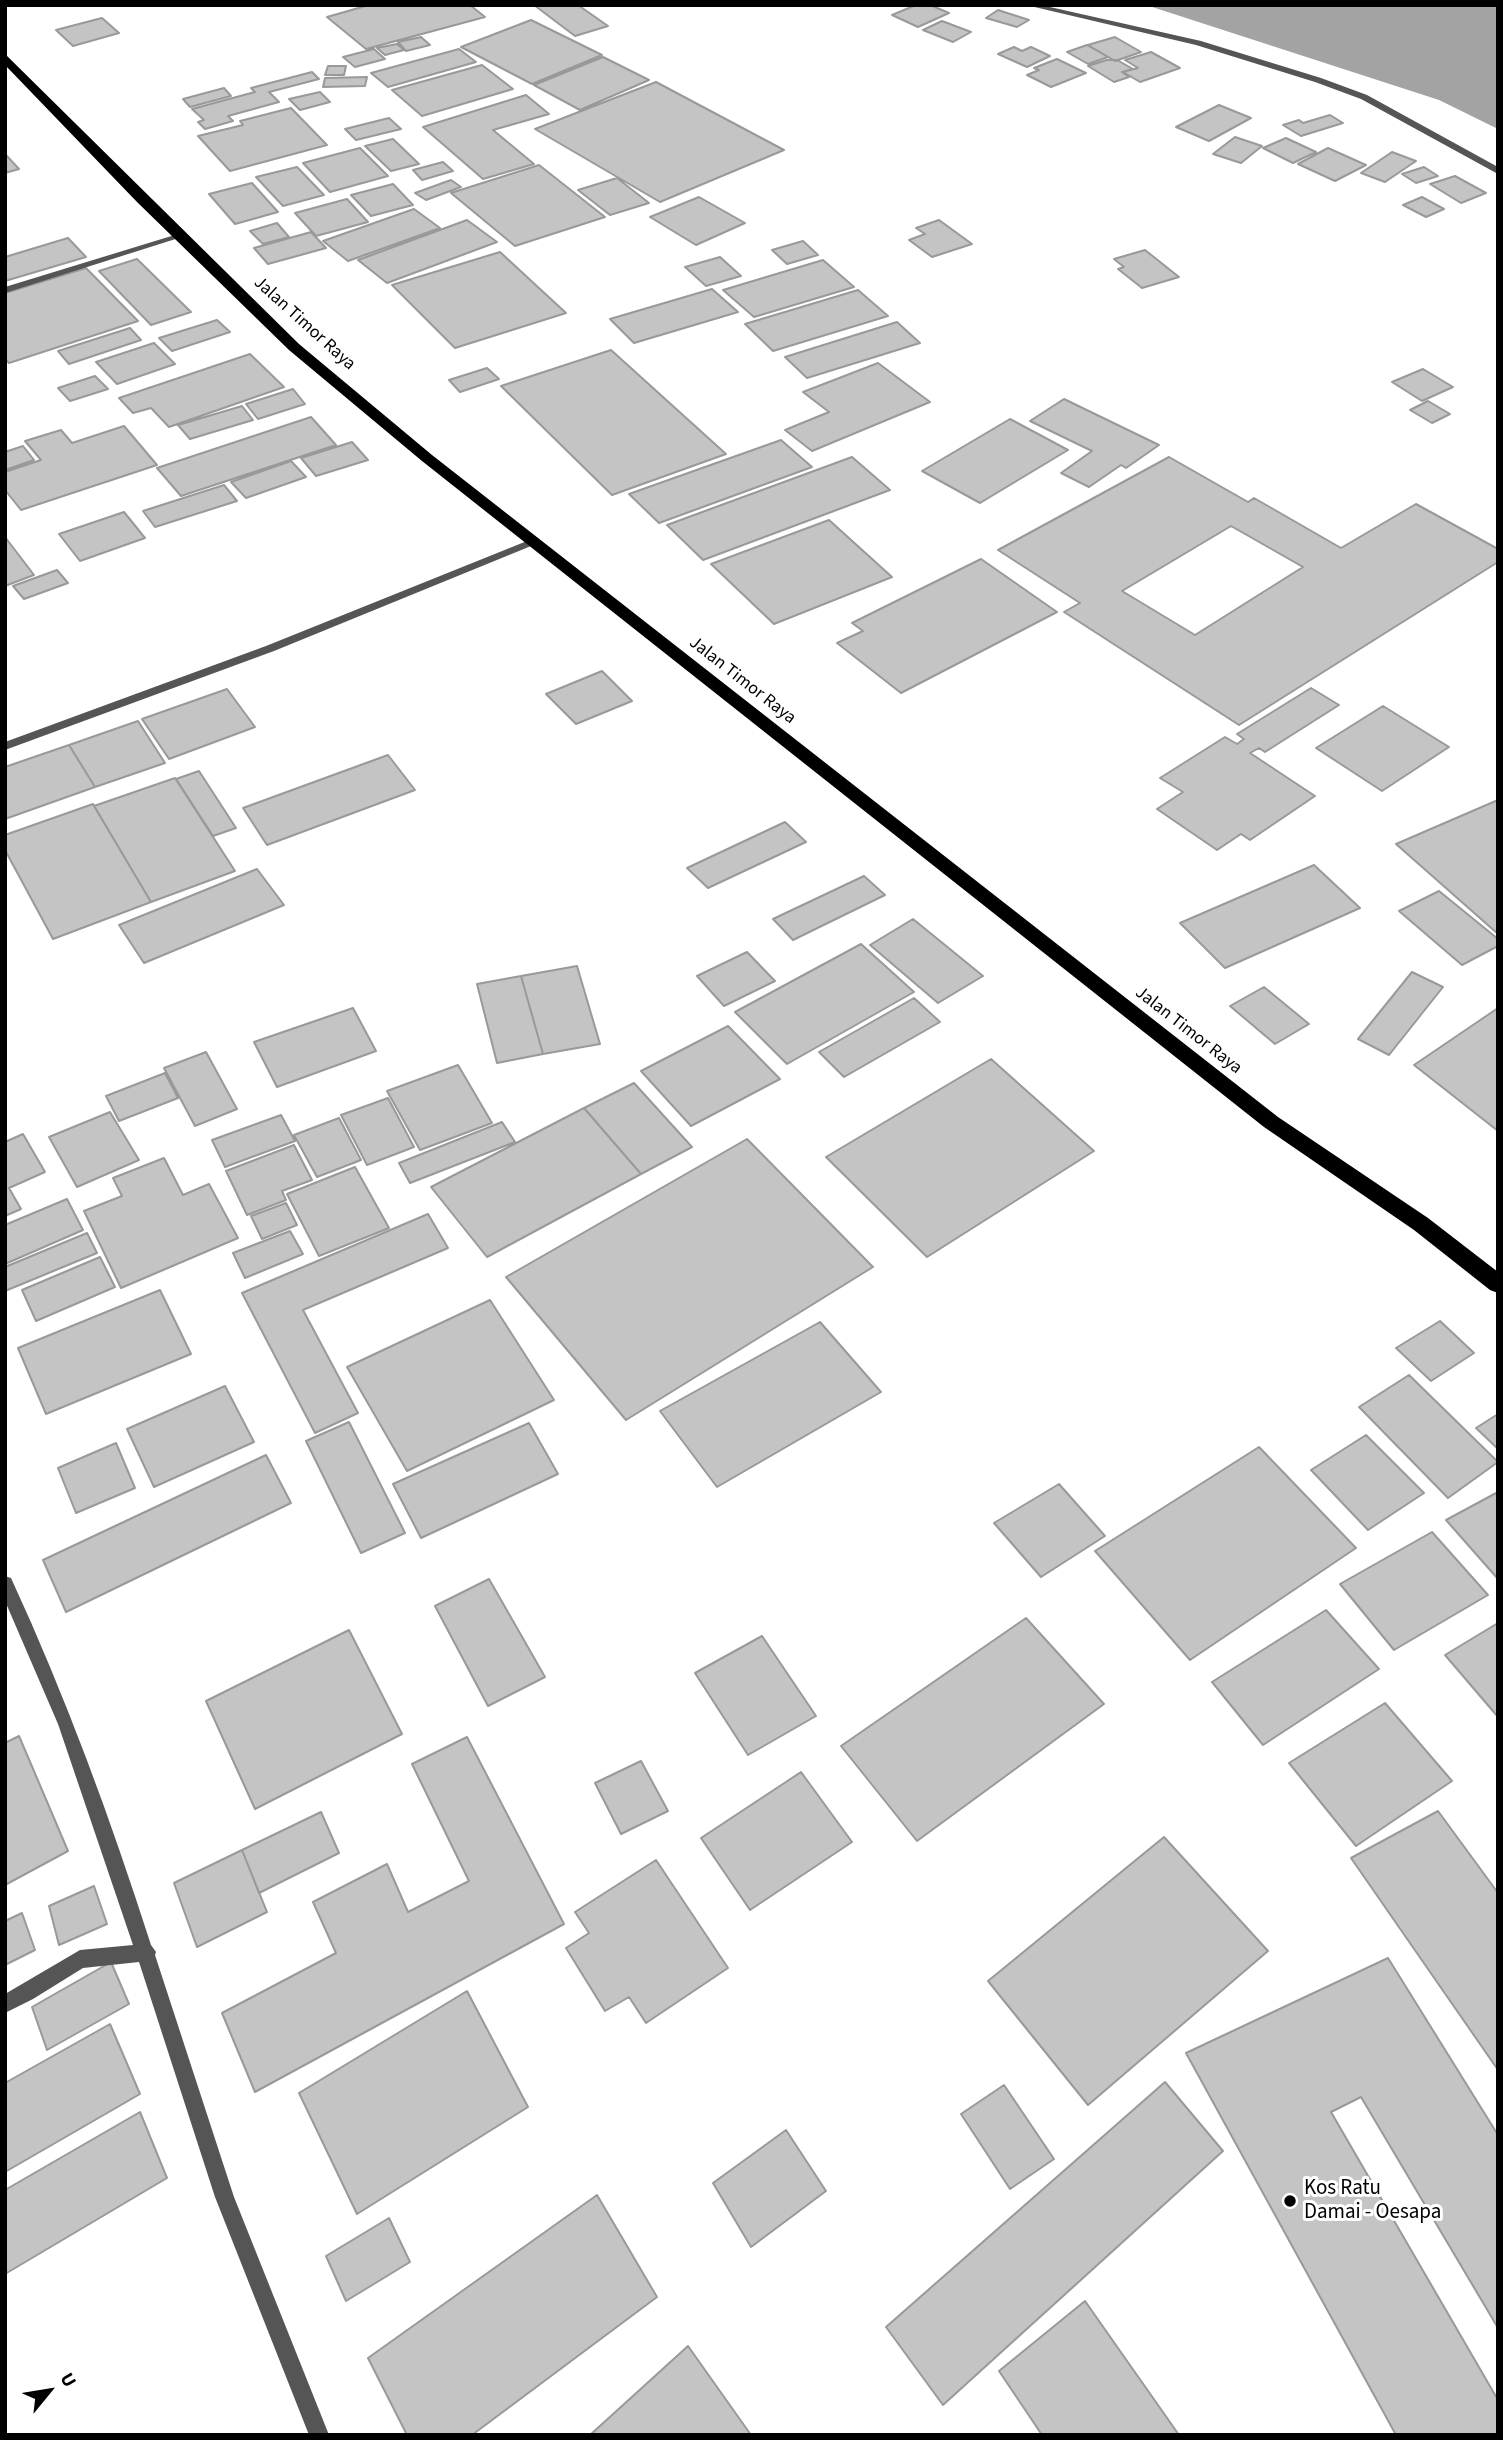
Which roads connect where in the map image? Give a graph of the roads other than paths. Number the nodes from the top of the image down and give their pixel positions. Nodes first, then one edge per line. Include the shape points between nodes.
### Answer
1 (1030, 5) edge
2 (5, 58) edge
3 (1498, 171) edge
4 (181, 236) junction
5 (5, 290) edge
6 (531, 542) junction
7 (5, 746) edge
8 (1498, 1284) edge
9 (5, 1583) edge
10 (147, 1952) junction
11 (5, 2004) edge
12 (319, 2435) edge

1 - 3 street via 1198,43 1318,80 1364,97
2 - 4 highway, Jalan Timor Raya
4 - 5 street
4 - 6 highway, Jalan Timor Raya via 294,347
6 - 7 street via 387,604
6 - 8 highway, Jalan Timor Raya via 1271,1122 1421,1224
9 - 10 street via 72,1741
10 - 11 street via 80,1959
10 - 12 street via 213,2163

